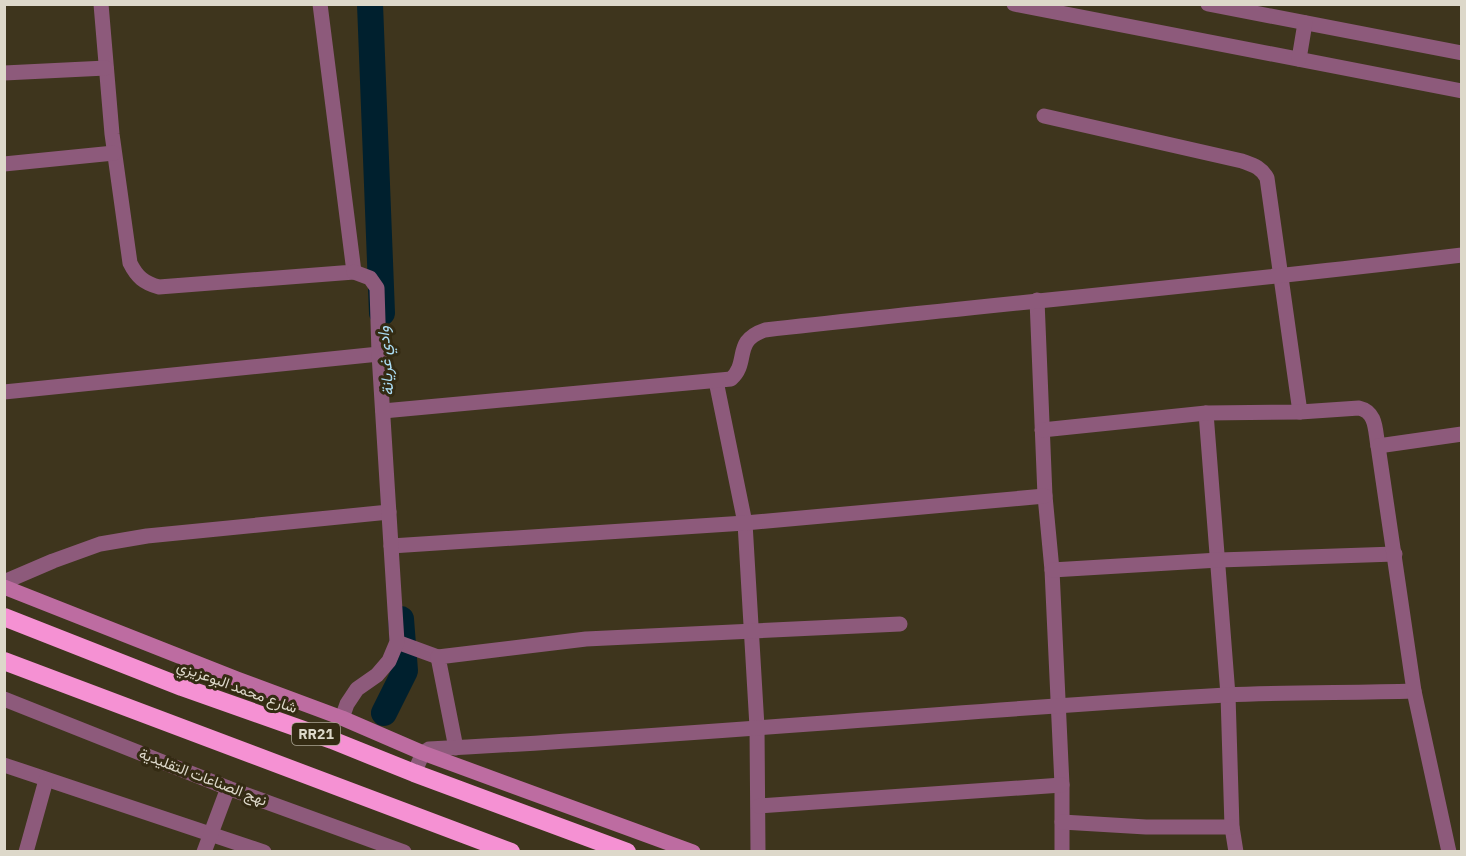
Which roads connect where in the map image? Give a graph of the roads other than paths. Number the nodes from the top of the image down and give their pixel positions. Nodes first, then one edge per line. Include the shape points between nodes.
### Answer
1 (101, 4) edge
2 (320, 4) edge
3 (1014, 4) edge
4 (1208, 4) edge
5 (1305, 23) junction
6 (1461, 53) edge
7 (1299, 59) junction
8 (106, 68) junction
9 (4, 72) edge
10 (1461, 91) edge
11 (1044, 116) dead end
12 (114, 153) junction
13 (4, 164) edge
14 (1461, 255) edge
15 (354, 272) junction
16 (1280, 277) junction
17 (1037, 300) junction
18 (379, 354) junction
19 (716, 381) junction
20 (4, 392) edge
21 (382, 411) junction
22 (1300, 412) junction
23 (1206, 413) junction
24 (1042, 430) junction
25 (1461, 434) edge
26 (1378, 446) junction
27 (1045, 496) junction
28 (389, 512) junction
29 (745, 523) junction
30 (391, 546) junction
31 (1395, 554) junction
32 (1219, 560) junction
33 (1052, 570) junction
34 (4, 585) edge
35 (4, 617) edge
36 (900, 624) dead end
37 (753, 631) junction
38 (397, 642) junction
39 (438, 657) junction
40 (4, 660) edge
41 (1414, 691) junction
42 (1228, 695) junction
43 (4, 699) edge
44 (1057, 707) junction
45 (342, 718) junction
46 (757, 727) junction
47 (456, 748) junction
48 (423, 753) junction
49 (4, 765) edge
50 (414, 773) junction
51 (46, 780) junction
52 (1062, 785) junction
53 (228, 788) junction
54 (759, 806) junction
55 (1062, 822) junction
56 (1232, 827) junction
57 (212, 834) junction
58 (489, 847) edge
59 (26, 852) edge
60 (204, 852) edge
61 (264, 852) edge
62 (404, 852) edge
63 (511, 852) edge
64 (627, 852) edge
65 (693, 852) edge
66 (758, 852) edge
67 (1062, 852) edge
68 (1236, 852) edge
69 (1449, 852) edge

1 - 8 street
2 - 15 street
3 - 7 street
4 - 5 street
5 - 6 street
5 - 7 street
7 - 10 street
8 - 9 street
8 - 12 street
11 - 16 street via 1257,166 1267,178
12 - 13 street
12 - 15 street via 130,263 146,284 159,287
14 - 16 street
15 - 18 street via 370,278 378,293
16 - 17 street
16 - 22 street
17 - 19 street via 765,330 753,334 746,342 738,372 731,379
17 - 24 street
18 - 20 street
18 - 21 street
19 - 21 street
19 - 29 street
21 - 28 street
22 - 23 street
22 - 26 street via 1367,410 1372,415
23 - 24 street
23 - 32 street
24 - 27 street
25 - 26 street
26 - 31 street
27 - 29 street
27 - 33 street
28 - 30 street
28 - 34 street via 100,544
29 - 30 street
29 - 37 street
30 - 38 street
31 - 32 street
31 - 41 street
32 - 33 street
32 - 42 street
33 - 44 street
34 - 45 main road
35 - 50 highway, شارع محمد البوعزيزي / RR21
36 - 37 street
37 - 39 street via 586,639
37 - 46 street
38 - 39 street
38 - 45 street via 390,661 357,689
39 - 47 street
40 - 58 highway
41 - 42 street
41 - 69 street
42 - 44 street
42 - 56 street
43 - 53 street, نهج الصناعات التقليدية
44 - 46 street
44 - 52 street
45 - 48 main road
46 - 47 street
46 - 54 street
47 - 48 street via 429,749
48 - 50 street
48 - 65 main road
49 - 51 street
50 - 64 highway, شارع محمد البوعزيزي / RR21
51 - 57 street
51 - 59 street
52 - 54 street
52 - 55 street
53 - 57 street
53 - 62 street, نهج الصناعات التقليدية
54 - 66 street
55 - 56 street
55 - 67 street
56 - 68 street
57 - 60 street
57 - 61 street
58 - 63 highway

